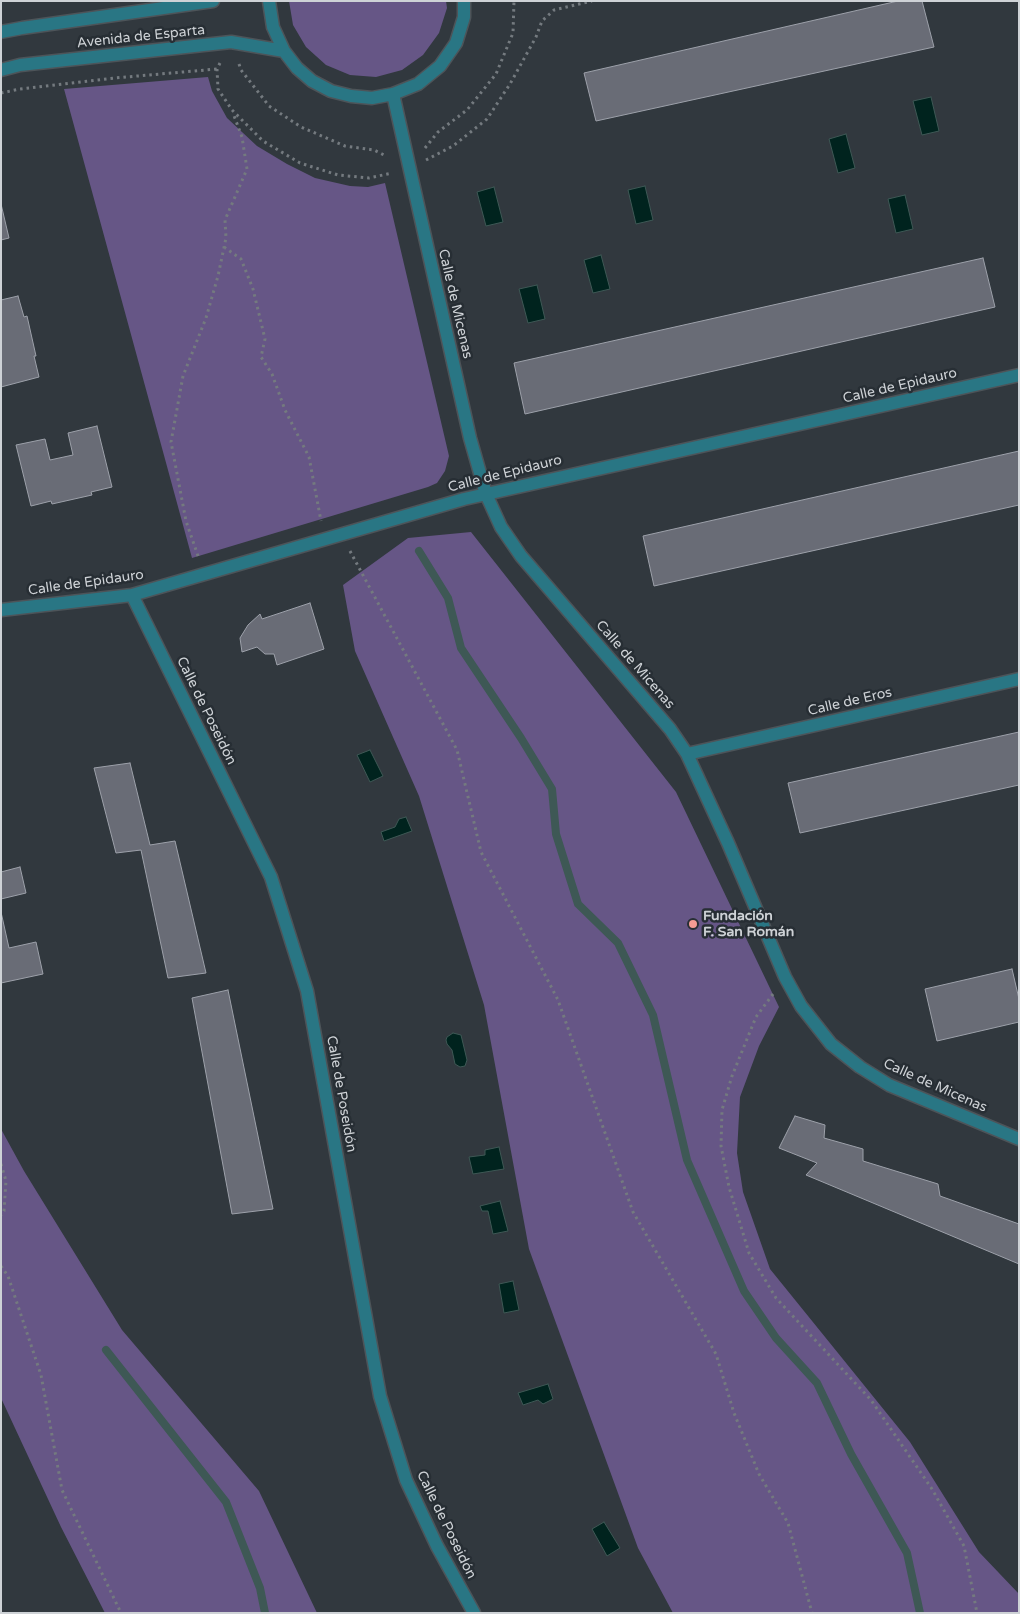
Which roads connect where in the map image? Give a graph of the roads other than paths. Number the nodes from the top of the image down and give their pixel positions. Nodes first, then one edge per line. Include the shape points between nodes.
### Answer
1 (213, 1) edge
2 (269, 1) edge
3 (464, 1) edge
4 (1, 32) edge
5 (284, 51) junction
6 (1, 70) edge
7 (393, 94) junction
8 (1019, 375) edge
9 (486, 494) junction
10 (132, 594) junction
11 (1, 610) edge
12 (1019, 679) edge
13 (687, 754) junction
14 (1019, 1139) edge
15 (474, 1613) edge

1 - 4 street, Avenida de Esparta
2 - 5 street via 273,27
3 - 7 street via 464,17 456,43 440,66 418,84
5 - 6 street, Avenida de Esparta via 231,42 20,65
5 - 7 street via 296,68 331,91 365,97
7 - 9 street, Calle de Micenas via 470,438
8 - 9 street, Calle de Epidauro
9 - 10 street, Calle de Epidauro
9 - 13 street, Calle de Micenas via 501,527 521,556 670,729
10 - 11 street, Calle de Epidauro
10 - 15 street, Calle de Poseidón via 271,878 307,991 380,1396 406,1480
12 - 13 street, Calle de Eros
13 - 14 street, Calle de Micenas via 785,977 801,1006 830,1044 889,1085

